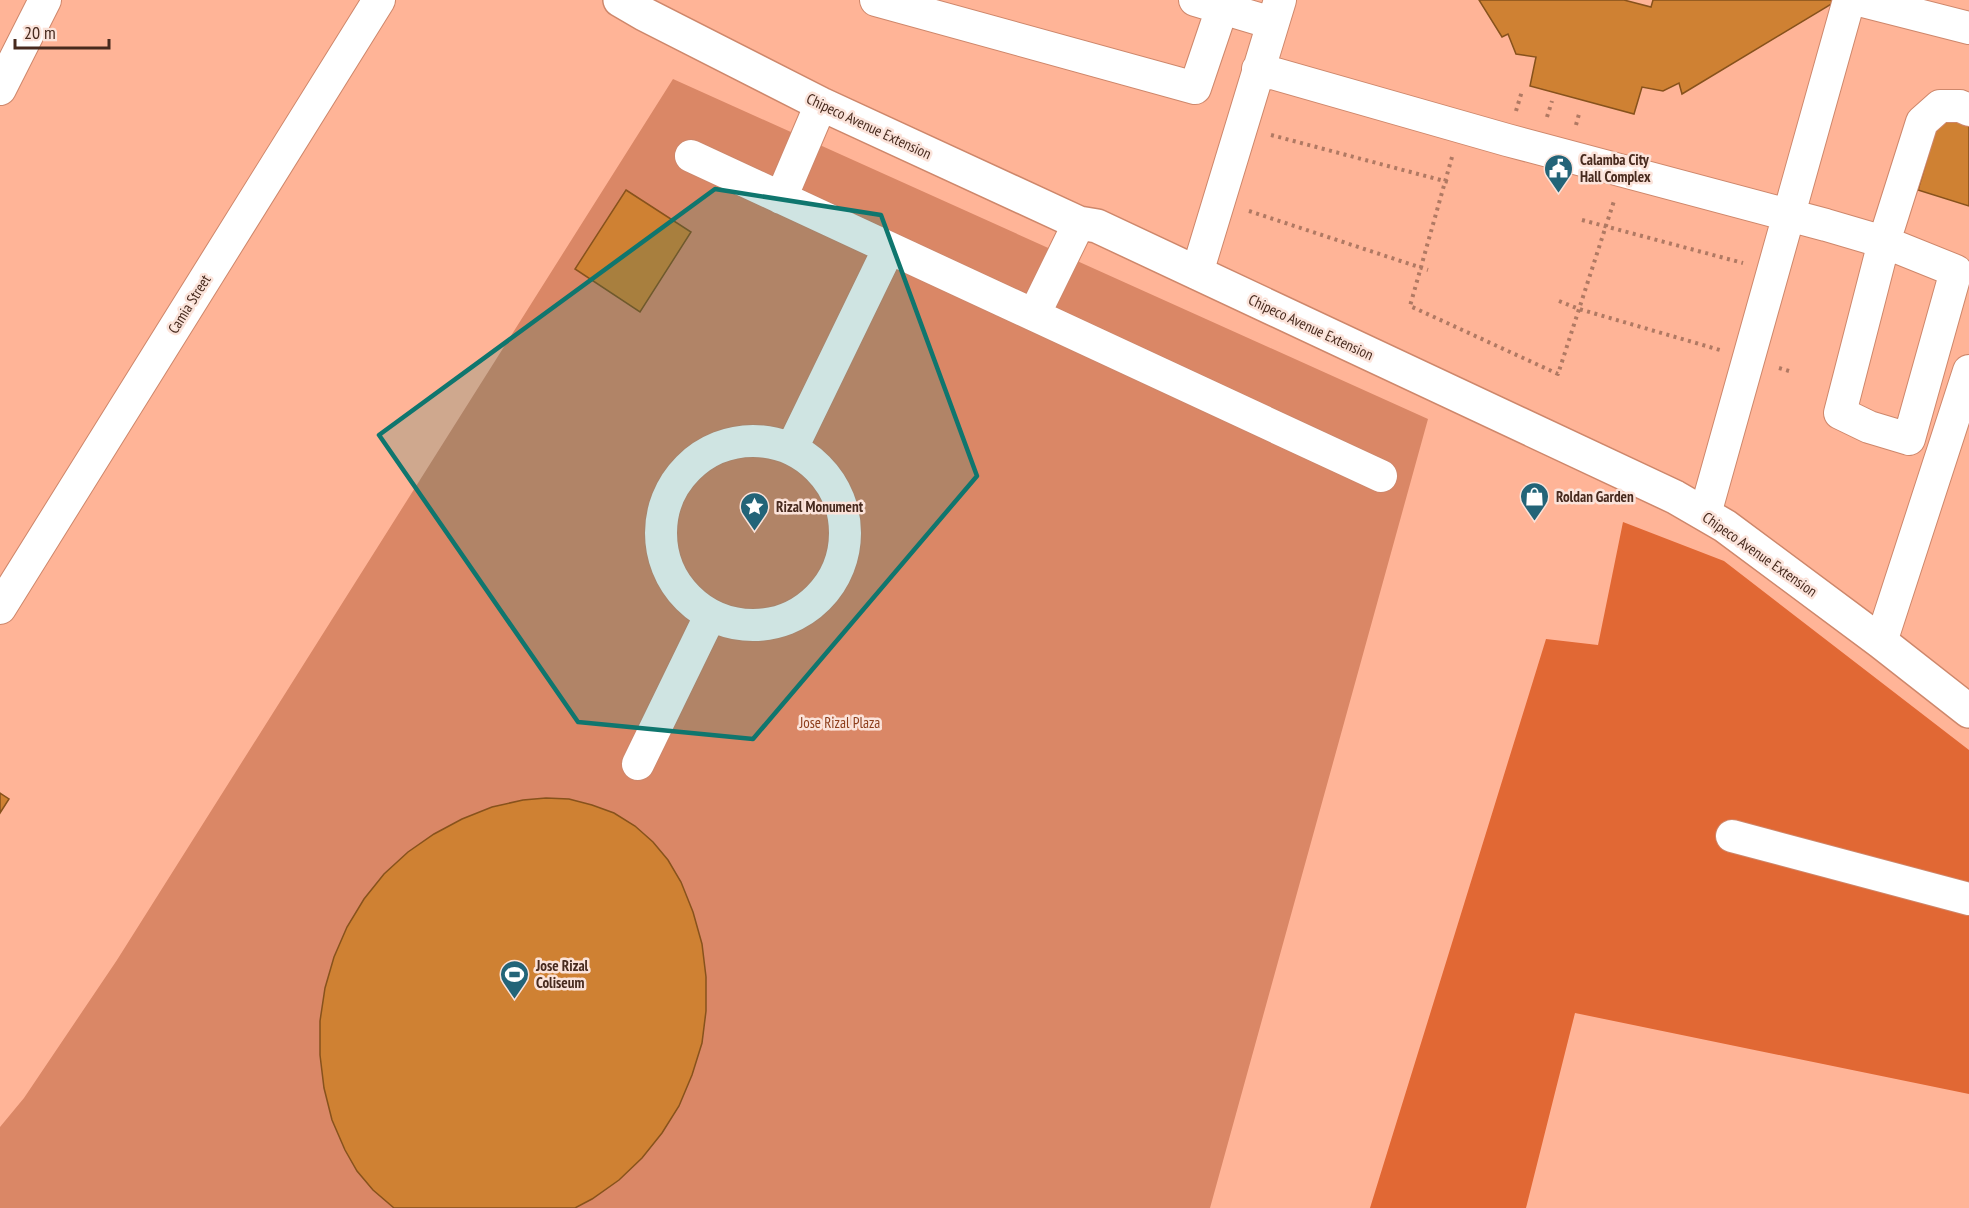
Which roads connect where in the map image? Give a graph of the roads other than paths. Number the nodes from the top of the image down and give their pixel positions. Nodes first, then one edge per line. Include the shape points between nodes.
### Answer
1 (45, 0) edge
2 (379, 0) edge
3 (620, 0) edge
4 (876, 0) edge
5 (1849, 0) edge
6 (1859, 0) edge
7 (1209, 4) edge
8 (1276, 11) edge
9 (1969, 28) edge
10 (1258, 69) junction
11 (0, 89) edge
12 (821, 104) junction
13 (1969, 110) edge
14 (690, 156) dead end
15 (781, 198) junction
16 (1789, 214) junction
17 (1079, 223) junction
18 (1884, 242) junction
19 (889, 248) junction
20 (1197, 273) junction
21 (1034, 315) junction
22 (1969, 371) edge
23 (792, 448) junction
24 (1381, 476) dead end
25 (1705, 514) junction
26 (0, 608) edge
27 (710, 616) junction
28 (1881, 642) junction
29 (1969, 711) edge
30 (638, 764) dead end
31 (1732, 836) dead end
32 (1969, 899) edge

1 - 11 street
2 - 26 street, Camia Street
3 - 12 main road, Chipeco Avenue Extension
4 - 7 street via 1195,88
5 - 16 street
6 - 9 street
7 - 8 street
8 - 10 street
10 - 16 street
10 - 20 street
12 - 15 street
12 - 17 main road, Chipeco Avenue Extension
13 - 18 street via 1940,106 1922,122
14 - 15 street
15 - 19 street
16 - 18 street
16 - 25 street
17 - 20 main road, Chipeco Avenue Extension via 1097,226
17 - 21 street
18 - 18 street via 1840,413 1909,439 1956,271
19 - 21 street
19 - 23 street
20 - 25 main road, Chipeco Avenue Extension
21 - 24 street
22 - 28 street
23 - 27 street via 761,439 730,442 700,455 677,477 663,506 660,538 667,569 685,596
23 - 27 street via 819,467 838,494 846,526 842,559 833,579 804,611 774,624 742,625
25 - 28 main road, Chipeco Avenue Extension
27 - 30 street
28 - 29 main road, Chipeco Avenue Extension
31 - 32 street

